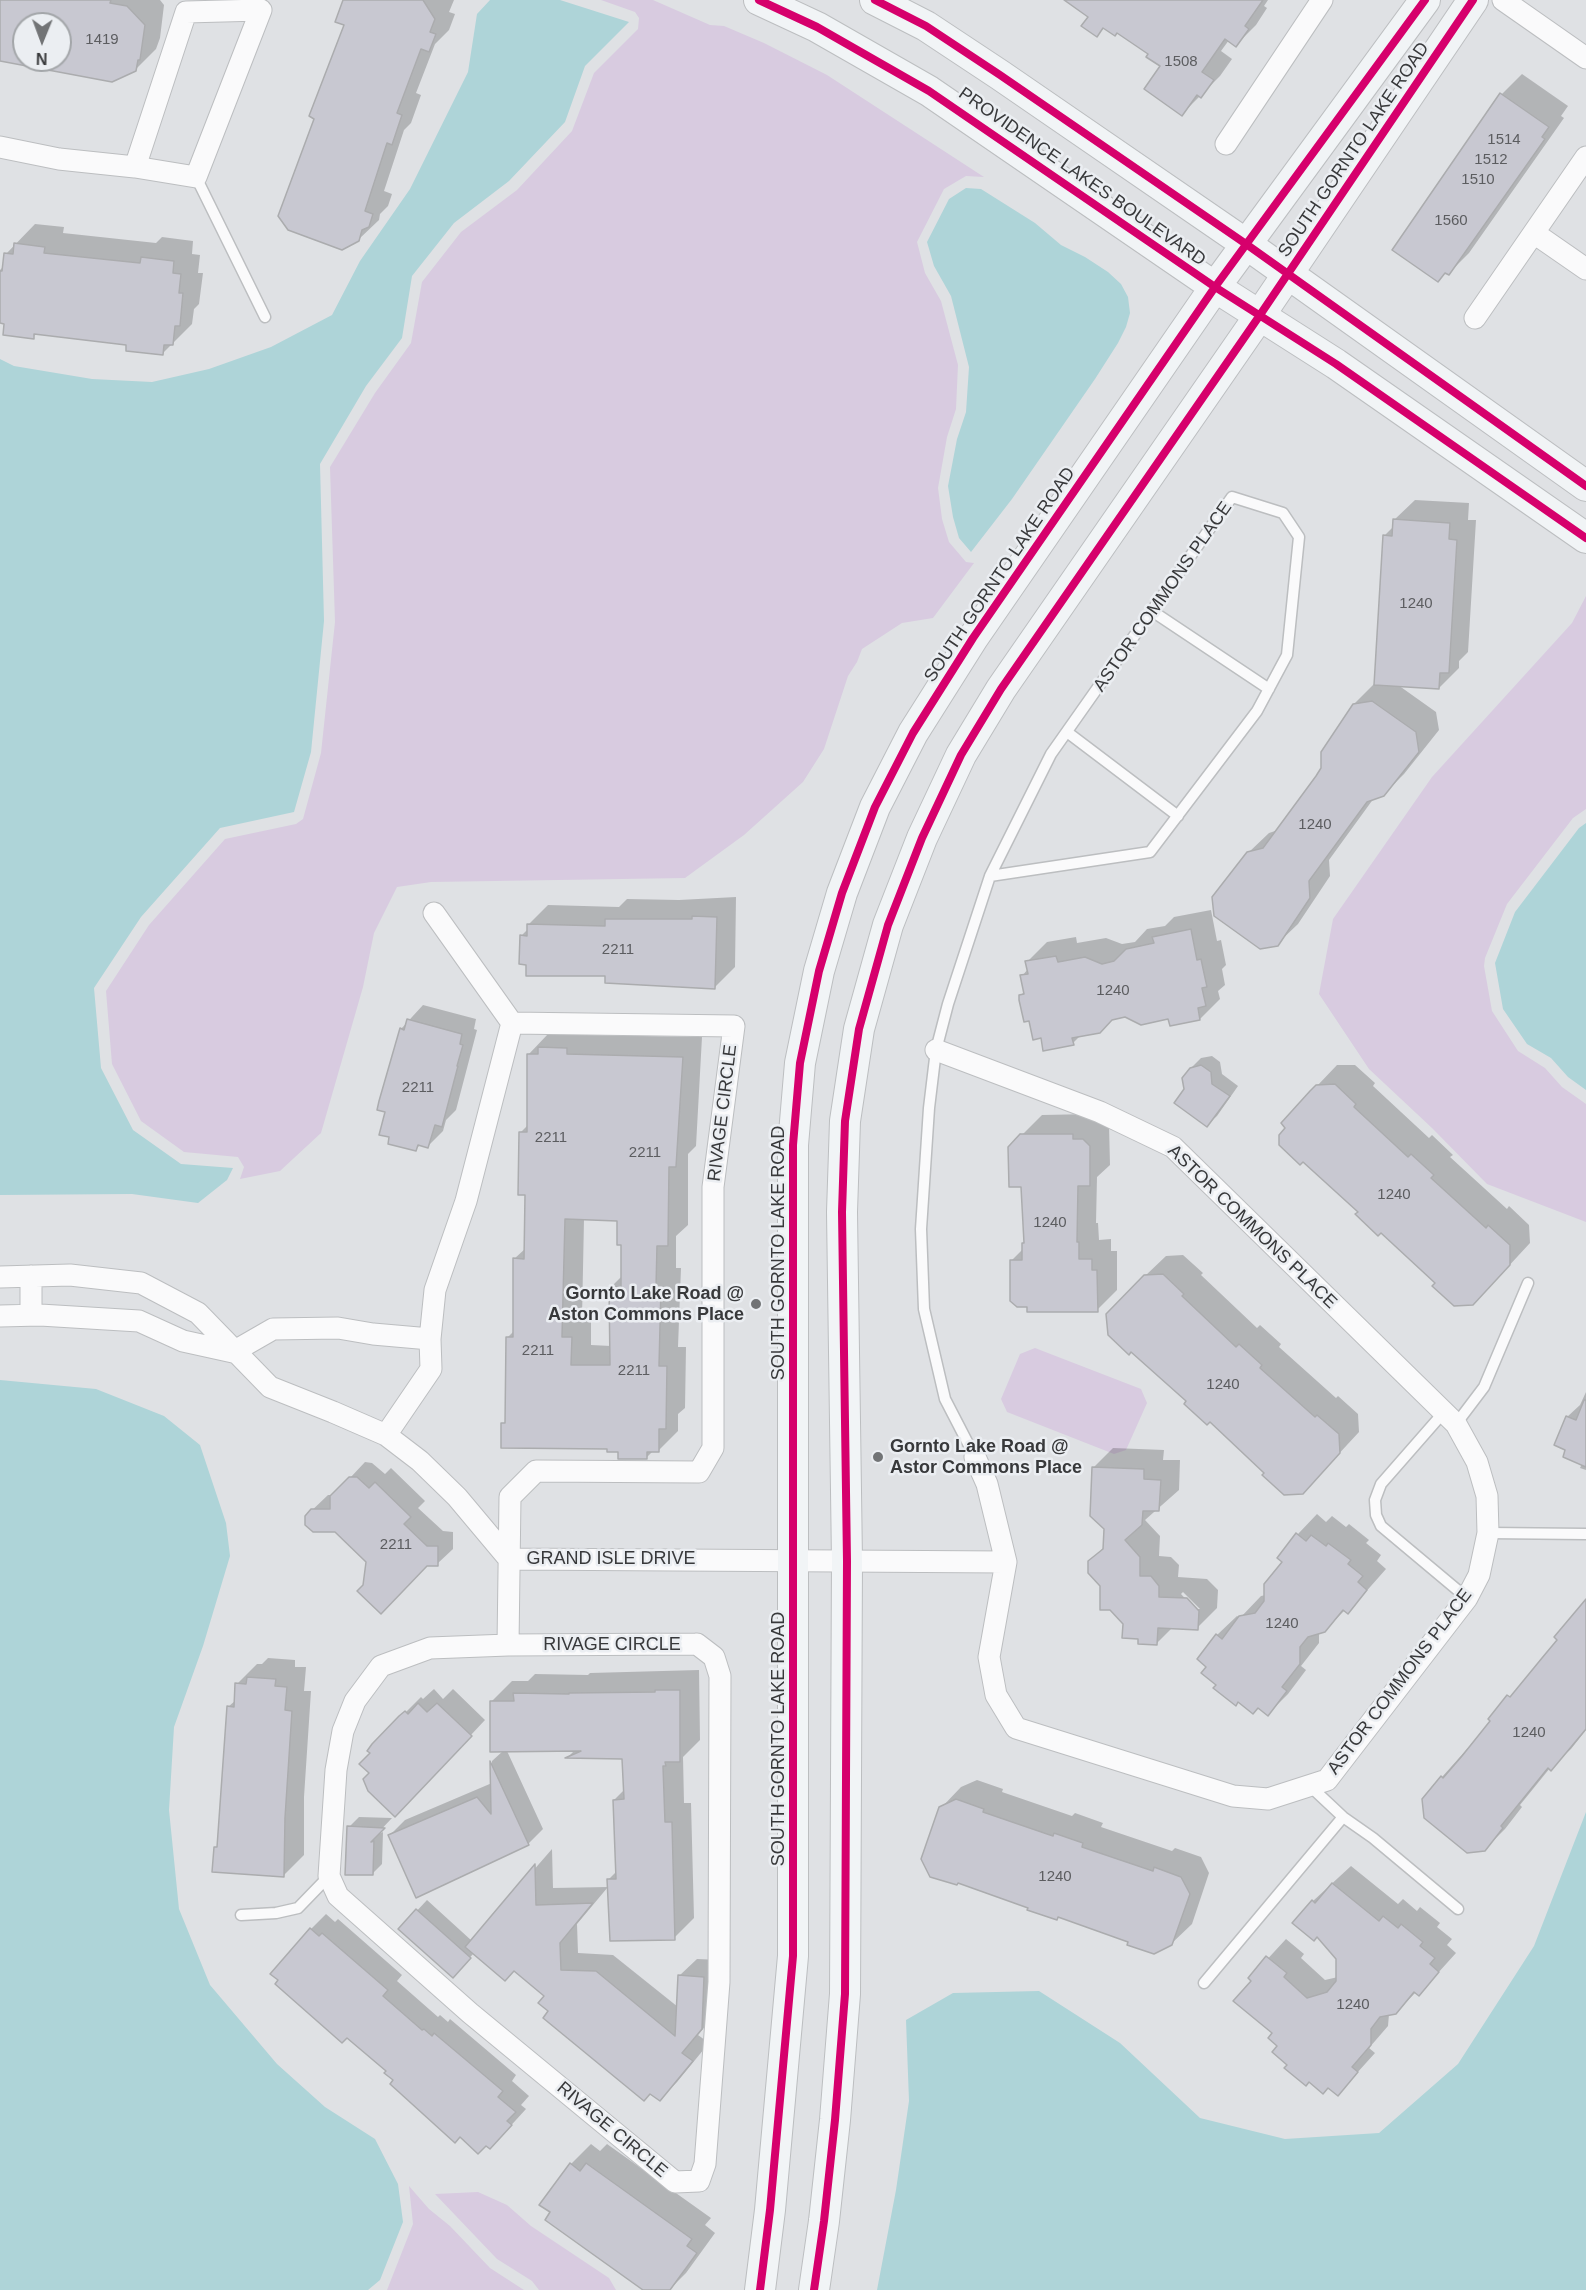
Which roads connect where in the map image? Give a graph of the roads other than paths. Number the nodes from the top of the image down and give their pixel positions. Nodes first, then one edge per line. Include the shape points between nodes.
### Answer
1 (759, 0) edge
2 (875, 0) edge
3 (1322, 0) edge
4 (1425, 0) edge
5 (1473, 0) edge
6 (1503, 0) edge
7 (1586, 58) edge
8 (1226, 144) dead end
9 (0, 147) edge
10 (1586, 157) edge
11 (135, 167) junction
12 (196, 177) junction
13 (1534, 233) junction
14 (1246, 244) junction
15 (1586, 269) edge
16 (1288, 274) junction
17 (1215, 287) junction
18 (1260, 315) junction
19 (265, 317) dead end
20 (1475, 318) dead end
21 (1586, 486) edge
22 (1586, 538) edge
23 (1152, 611) junction
24 (1269, 689) junction
25 (1067, 732) junction
26 (1178, 816) junction
27 (990, 876) junction
28 (434, 913) dead end
29 (513, 1023) junction
30 (936, 1050) junction
31 (31, 1276) junction
32 (0, 1277) edge
33 (1528, 1283) dead end
34 (31, 1315) junction
35 (0, 1316) edge
36 (430, 1339) junction
37 (233, 1352) junction
38 (1450, 1418) junction
39 (386, 1435) junction
40 (975, 1457) joint
41 (1488, 1533) junction
42 (1586, 1534) edge
43 (509, 1559) junction
44 (793, 1560) junction
45 (848, 1561) junction
46 (1006, 1562) junction
47 (1467, 1598) junction
48 (508, 1645) junction
49 (1310, 1785) junction
50 (1343, 1817) junction
51 (329, 1876) junction
52 (1458, 1909) dead end
53 (241, 1915) dead end
54 (1204, 1983) dead end
55 (760, 2290) edge
56 (814, 2290) edge

1 - 17 street, PROVIDENCE LAKES BOULEVARD via 817,27 929,91
2 - 14 street, PROVIDENCE LAKES BOULEVARD via 926,26
3 - 8 street
4 - 14 street, SOUTH GORNTO LAKE ROAD
5 - 16 street, SOUTH GORNTO LAKE ROAD
6 - 7 street
9 - 11 street via 59,159
10 - 13 street
11 - 12 street
11 - 12 street via 186,12 261,10
12 - 19 lane
13 - 15 street
13 - 20 street
14 - 16 street, PROVIDENCE LAKES BOULEVARD
14 - 17 street, SOUTH GORNTO LAKE ROAD
16 - 18 street, SOUTH GORNTO LAKE ROAD
16 - 21 street, PROVIDENCE LAKES BOULEVARD
17 - 18 street, PROVIDENCE LAKES BOULEVARD
17 - 44 street, SOUTH GORNTO LAKE ROAD via 973,638 913,733 875,807 842,892 819,971 800,1063 793,1145
18 - 22 street, PROVIDENCE LAKES BOULEVARD
18 - 45 street, SOUTH GORNTO LAKE ROAD via 984,717 961,755 922,838 888,925 859,1029 845,1121 842,1212
23 - 24 lane
23 - 24 lane, ASTOR COMMONS PLACE via 1232,497 1283,513 1299,537 1287,656
23 - 25 lane, ASTOR COMMONS PLACE
24 - 26 lane, ASTOR COMMONS PLACE via 1257,711
25 - 26 lane
25 - 27 lane, ASTOR COMMONS PLACE
26 - 27 lane, ASTOR COMMONS PLACE via 1150,852
27 - 30 lane, ASTOR COMMONS PLACE
28 - 29 street
29 - 36 street via 466,1201 435,1290
29 - 43 street, RIVAGE CIRCLE via 734,1026 713,1186 713,1449 699,1472 536,1472 510,1497
30 - 38 street, ASTOR COMMONS PLACE via 1100,1112 1173,1147
30 - 40 lane, ASTOR COMMONS PLACE via 921,1229 924,1308 945,1399
31 - 32 street, GRAND ISLE DRIVE
31 - 34 street
31 - 37 street, GRAND ISLE DRIVE via 70,1275 141,1283 198,1313
33 - 38 lane via 1484,1387
34 - 35 street
34 - 37 street via 139,1321 183,1341
36 - 37 street via 338,1329 273,1329
36 - 39 street via 431,1369
37 - 39 street, GRAND ISLE DRIVE via 270,1387
38 - 41 street, ASTOR COMMONS PLACE via 1477,1462 1487,1496
38 - 47 lane via 1381,1484 1375,1500 1376,1515 1381,1526
39 - 43 street, GRAND ISLE DRIVE via 457,1497
40 - 46 street, ASTOR COMMONS PLACE via 987,1484
41 - 42 lane
41 - 47 street, ASTOR COMMONS PLACE via 1479,1575
43 - 44 street, GRAND ISLE DRIVE
43 - 48 street, RIVAGE CIRCLE
44 - 45 street, GRAND ISLE DRIVE
44 - 55 street, SOUTH GORNTO LAKE ROAD via 793,1956
45 - 46 street
45 - 56 street, SOUTH GORNTO LAKE ROAD via 845,1994
46 - 49 street, ASTOR COMMONS PLACE via 989,1657 996,1695 1016,1728 1233,1796 1268,1799
47 - 49 street, ASTOR COMMONS PLACE via 1327,1780
48 - 51 street, RIVAGE CIRCLE via 430,1648 381,1666 355,1701 343,1731 336,1770
48 - 51 street, RIVAGE CIRCLE via 697,1644 714,1657 720,1676 719,1982 705,2164 699,2181 675,2182 666,2175 470,2013 339,1896
49 - 50 lane
50 - 52 lane
50 - 54 lane
51 - 53 lane via 298,1908

